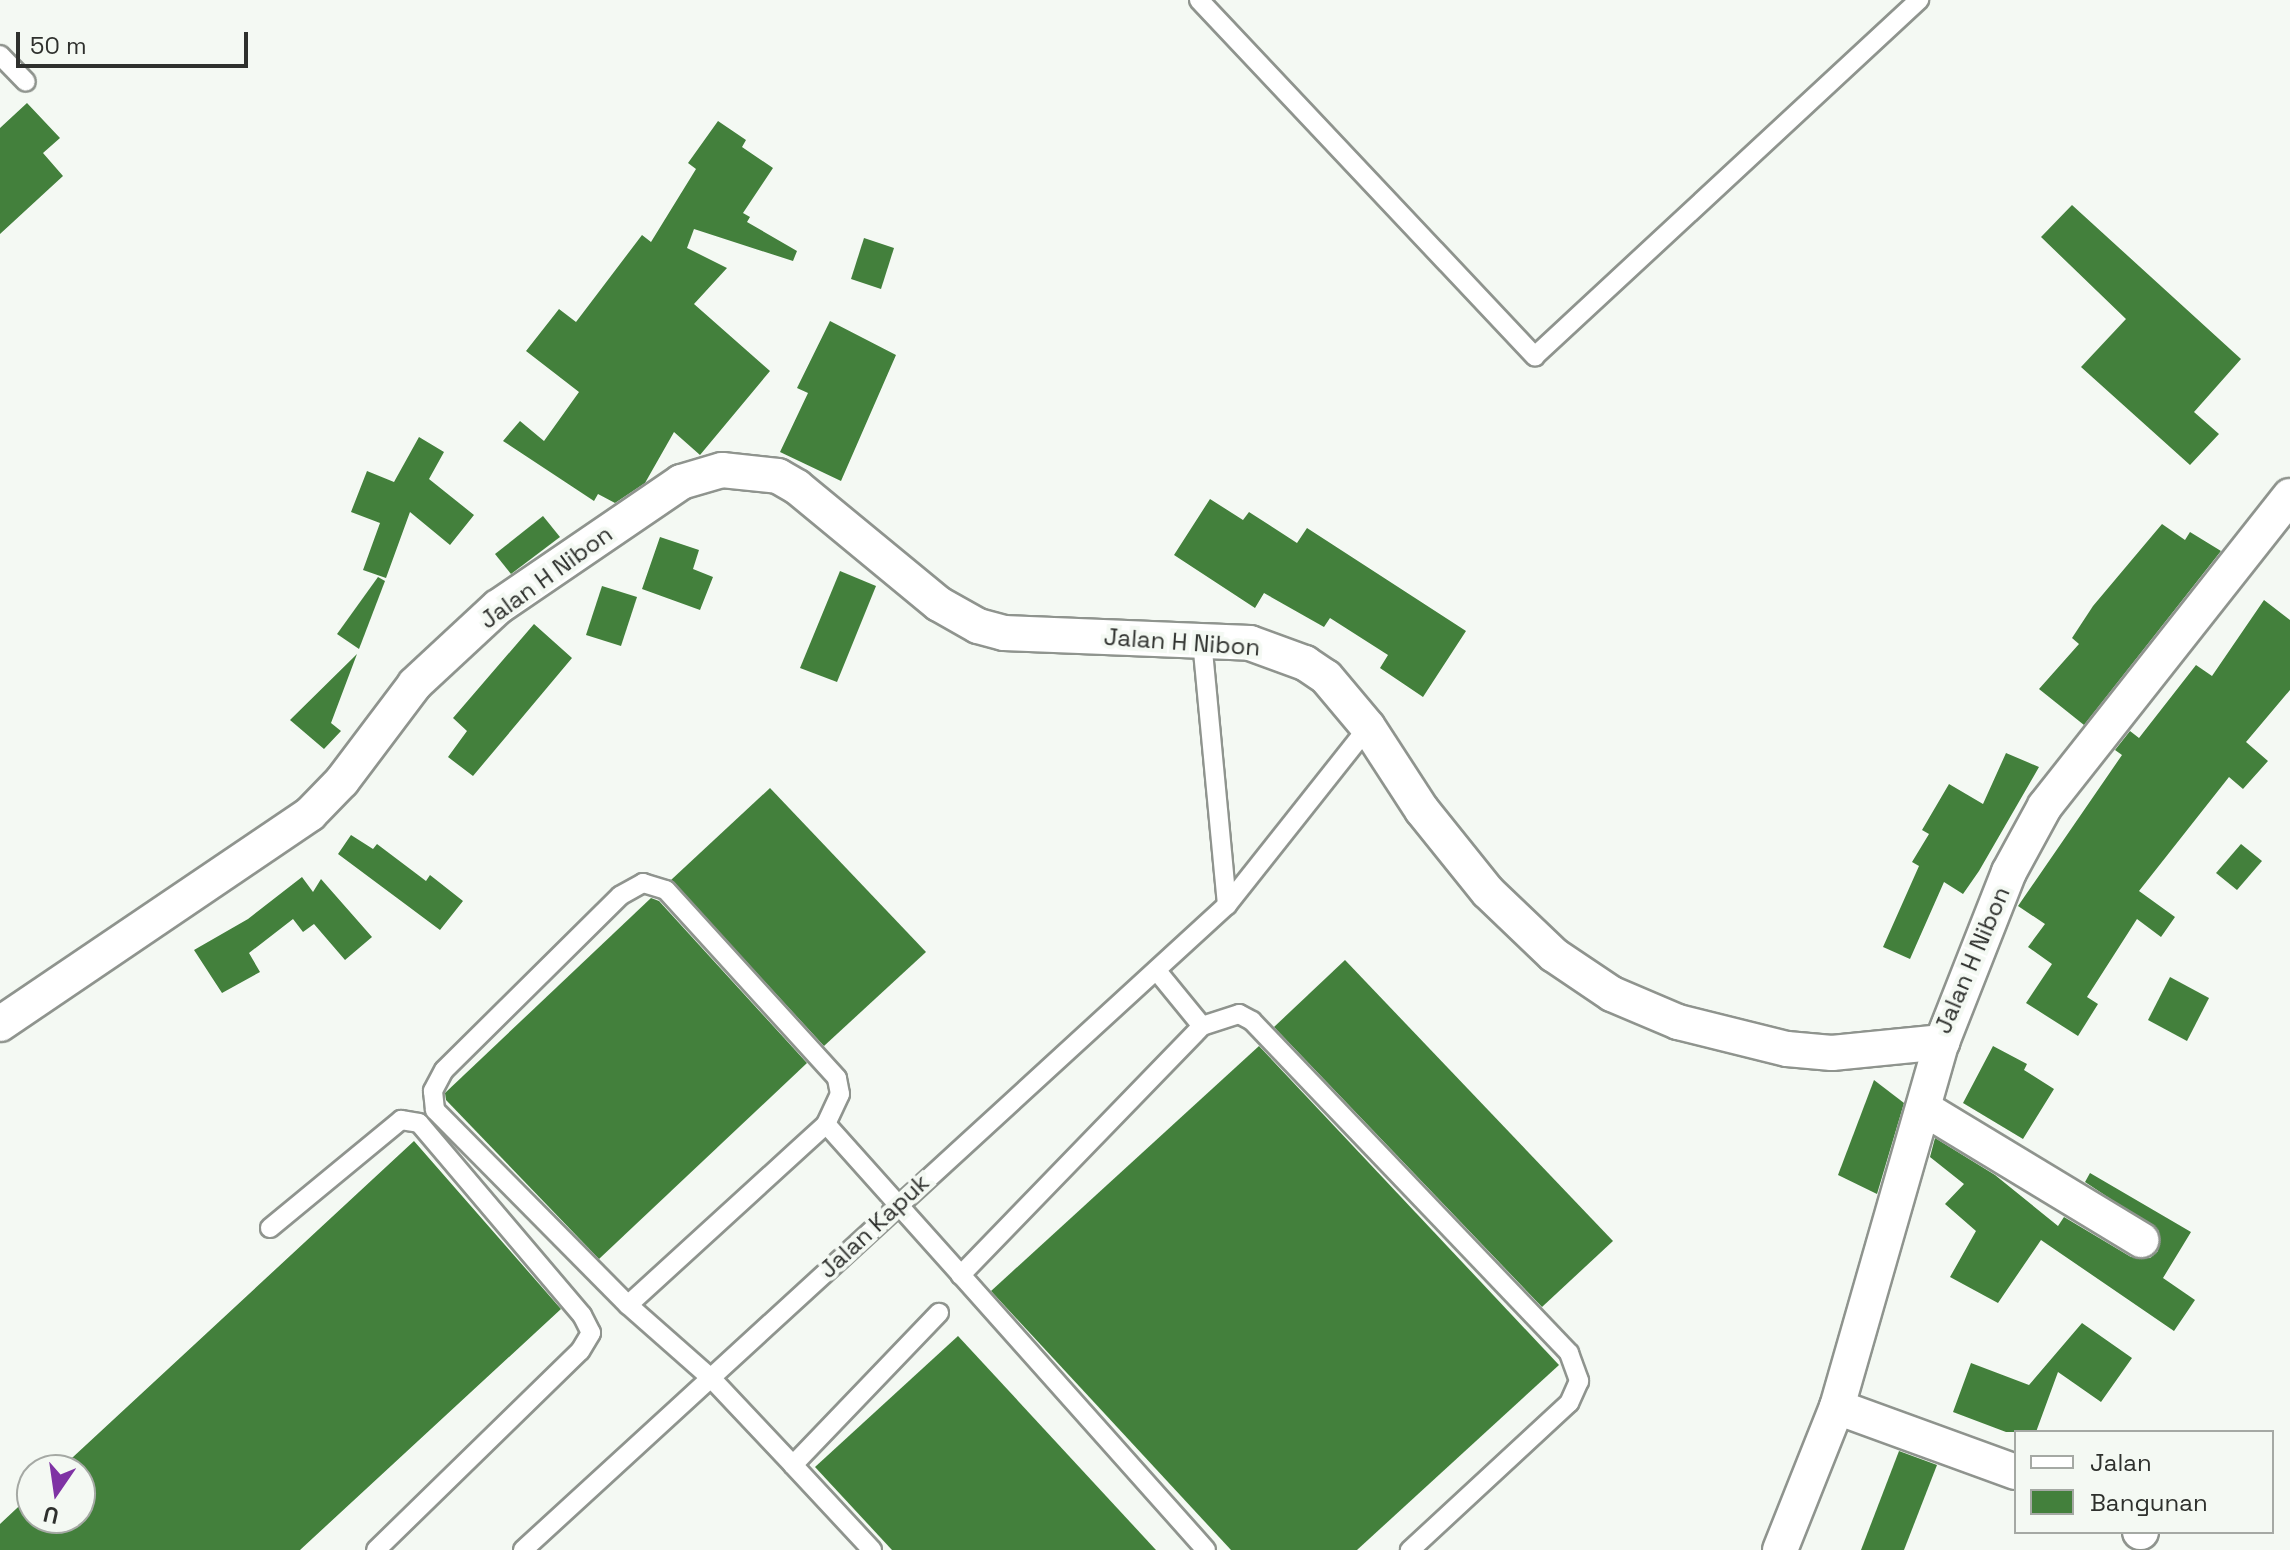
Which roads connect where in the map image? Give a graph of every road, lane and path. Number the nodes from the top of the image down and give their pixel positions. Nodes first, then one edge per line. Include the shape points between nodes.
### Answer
1 (1199, 0) edge
2 (1919, 0) edge
3 (0, 55) edge
4 (26, 82) dead end
5 (2290, 496) edge
6 (1202, 641) junction
7 (1368, 727) junction
8 (1227, 905) junction
9 (1157, 971) junction
10 (0, 1024) edge
11 (1202, 1026) junction
12 (1942, 1042) junction
13 (1925, 1109) junction
14 (826, 1124) junction
15 (896, 1204) junction
16 (270, 1228) dead end
17 (2141, 1240) dead end
18 (961, 1275) junction
19 (628, 1305) junction
20 (939, 1313) dead end
21 (712, 1379) junction
22 (1837, 1407) junction
23 (793, 1465) junction
24 (2014, 1471) edge
25 (376, 1550) edge
26 (523, 1550) edge
27 (872, 1550) edge
28 (1206, 1550) edge
29 (1410, 1550) edge
30 (1780, 1550) edge

1 - 2 lane via 1535,356
3 - 4 lane
5 - 12 street, Jalan H Nibon via 2045,806 2009,872
6 - 7 street, Jalan H Nibon via 1250,643 1305,663 1326,677
6 - 8 lane
6 - 10 street, Jalan H Nibon via 1004,633 978,626 939,604 797,487 754,471 708,473 681,482 498,607 415,684 342,781 276,842
7 - 8 lane, Jalan Kapuk
7 - 12 street, Jalan H Nibon via 1422,810 1488,892 1554,955 1612,994 1678,1022 1787,1049 1832,1053
8 - 9 lane, Jalan Kapuk
9 - 11 lane
9 - 15 lane, Jalan Kapuk
11 - 18 lane
11 - 29 lane via 1239,1014 1252,1021 1569,1353 1579,1381 1569,1403
12 - 13 street
13 - 17 street
13 - 22 street
14 - 15 lane
14 - 19 lane
14 - 19 lane via 840,1094 837,1078 666,890 643,883 620,896 444,1070 433,1091 435,1110
15 - 18 lane
15 - 21 lane, Jalan Kapuk
16 - 25 lane via 401,1120 419,1123 582,1315 591,1333 580,1351
18 - 28 lane
19 - 21 lane
20 - 23 lane
21 - 23 lane
21 - 26 lane, Jalan Kapuk
22 - 24 street
22 - 30 street
23 - 27 lane

